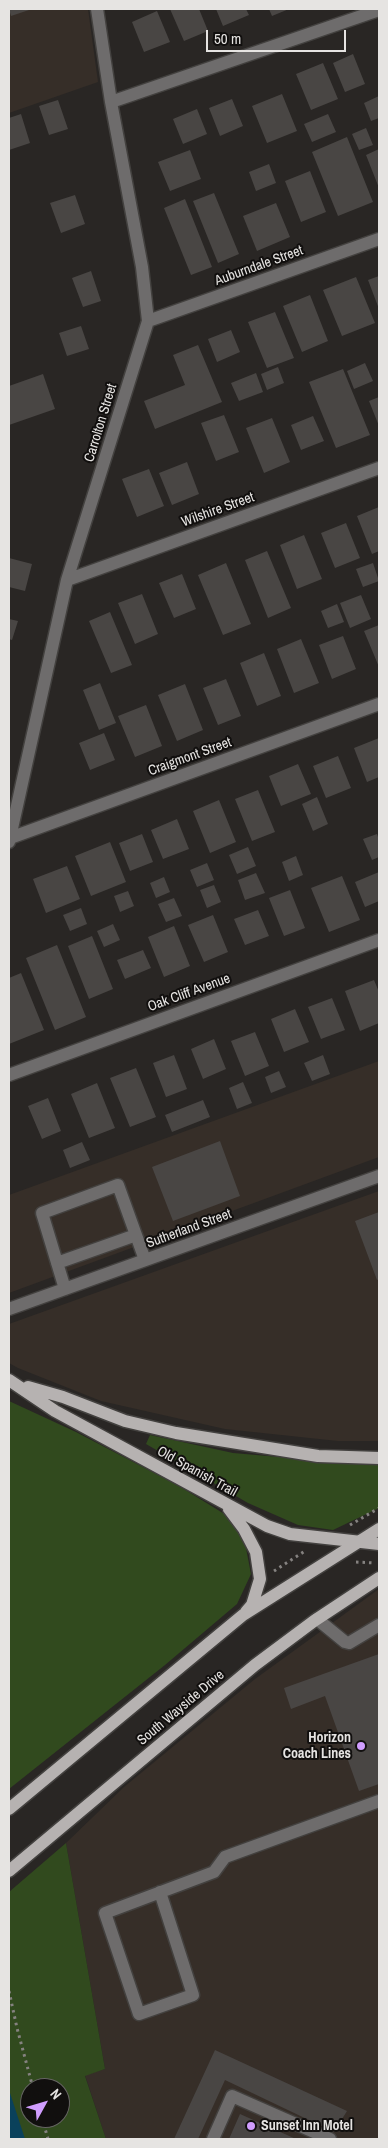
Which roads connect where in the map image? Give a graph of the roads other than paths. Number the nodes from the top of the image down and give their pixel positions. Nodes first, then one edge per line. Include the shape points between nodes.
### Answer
1 (97, 9) edge
2 (379, 10) edge
3 (111, 102) junction
4 (379, 239) edge
5 (148, 321) junction
6 (379, 468) edge
7 (67, 580) junction
8 (379, 704) edge
9 (9, 840) edge
10 (379, 940) edge
11 (9, 1074) edge
12 (379, 1176) edge
13 (136, 1235) junction
14 (145, 1260) junction
15 (57, 1263) junction
16 (65, 1289) junction
17 (9, 1309) edge
18 (12, 1381) edge
19 (379, 1458) edge
20 (224, 1504) junction
21 (379, 1529) edge
22 (358, 1542) junction
23 (379, 1544) edge
24 (379, 1578) edge
25 (243, 1615) junction
26 (318, 1619) junction
27 (379, 1625) edge
28 (379, 1801) edge
29 (9, 1809) edge
30 (9, 1871) edge
31 (160, 1892) junction
32 (213, 2139) edge
33 (330, 2139) edge

1 - 3 street, Carrolton Street
2 - 3 street
3 - 5 street, Carrolton Street via 142,267
4 - 5 street, Auburndale Street
5 - 7 street, Carrolton Street
6 - 7 street, Wilshire Street
7 - 9 street, Carrolton Street
8 - 9 street, Craigmont Street
10 - 11 street, Oak Cliff Avenue
12 - 14 street, Sutherland Street
13 - 14 street
13 - 15 street
13 - 15 street via 118,1185 42,1213
14 - 16 street, Sutherland Street
15 - 16 street
16 - 17 street, Sutherland Street
18 - 19 main road, Old Spanish Trail via 125,1421 176,1433 318,1456
18 - 20 main road, Old Spanish Trail via 55,1411
20 - 22 main road, Old Spanish Trail via 290,1534
20 - 25 main road via 244,1528 256,1552 260,1579 252,1605
21 - 22 main road
22 - 23 main road, Old Spanish Trail
22 - 25 main road
24 - 26 main road, South Wayside Drive
25 - 29 main road
26 - 27 street via 349,1643
26 - 30 main road, South Wayside Drive via 255,1665
28 - 31 street via 225,1856 214,1872
31 - 31 street via 105,1913 139,2014 193,1995
32 - 33 street via 232,2096

